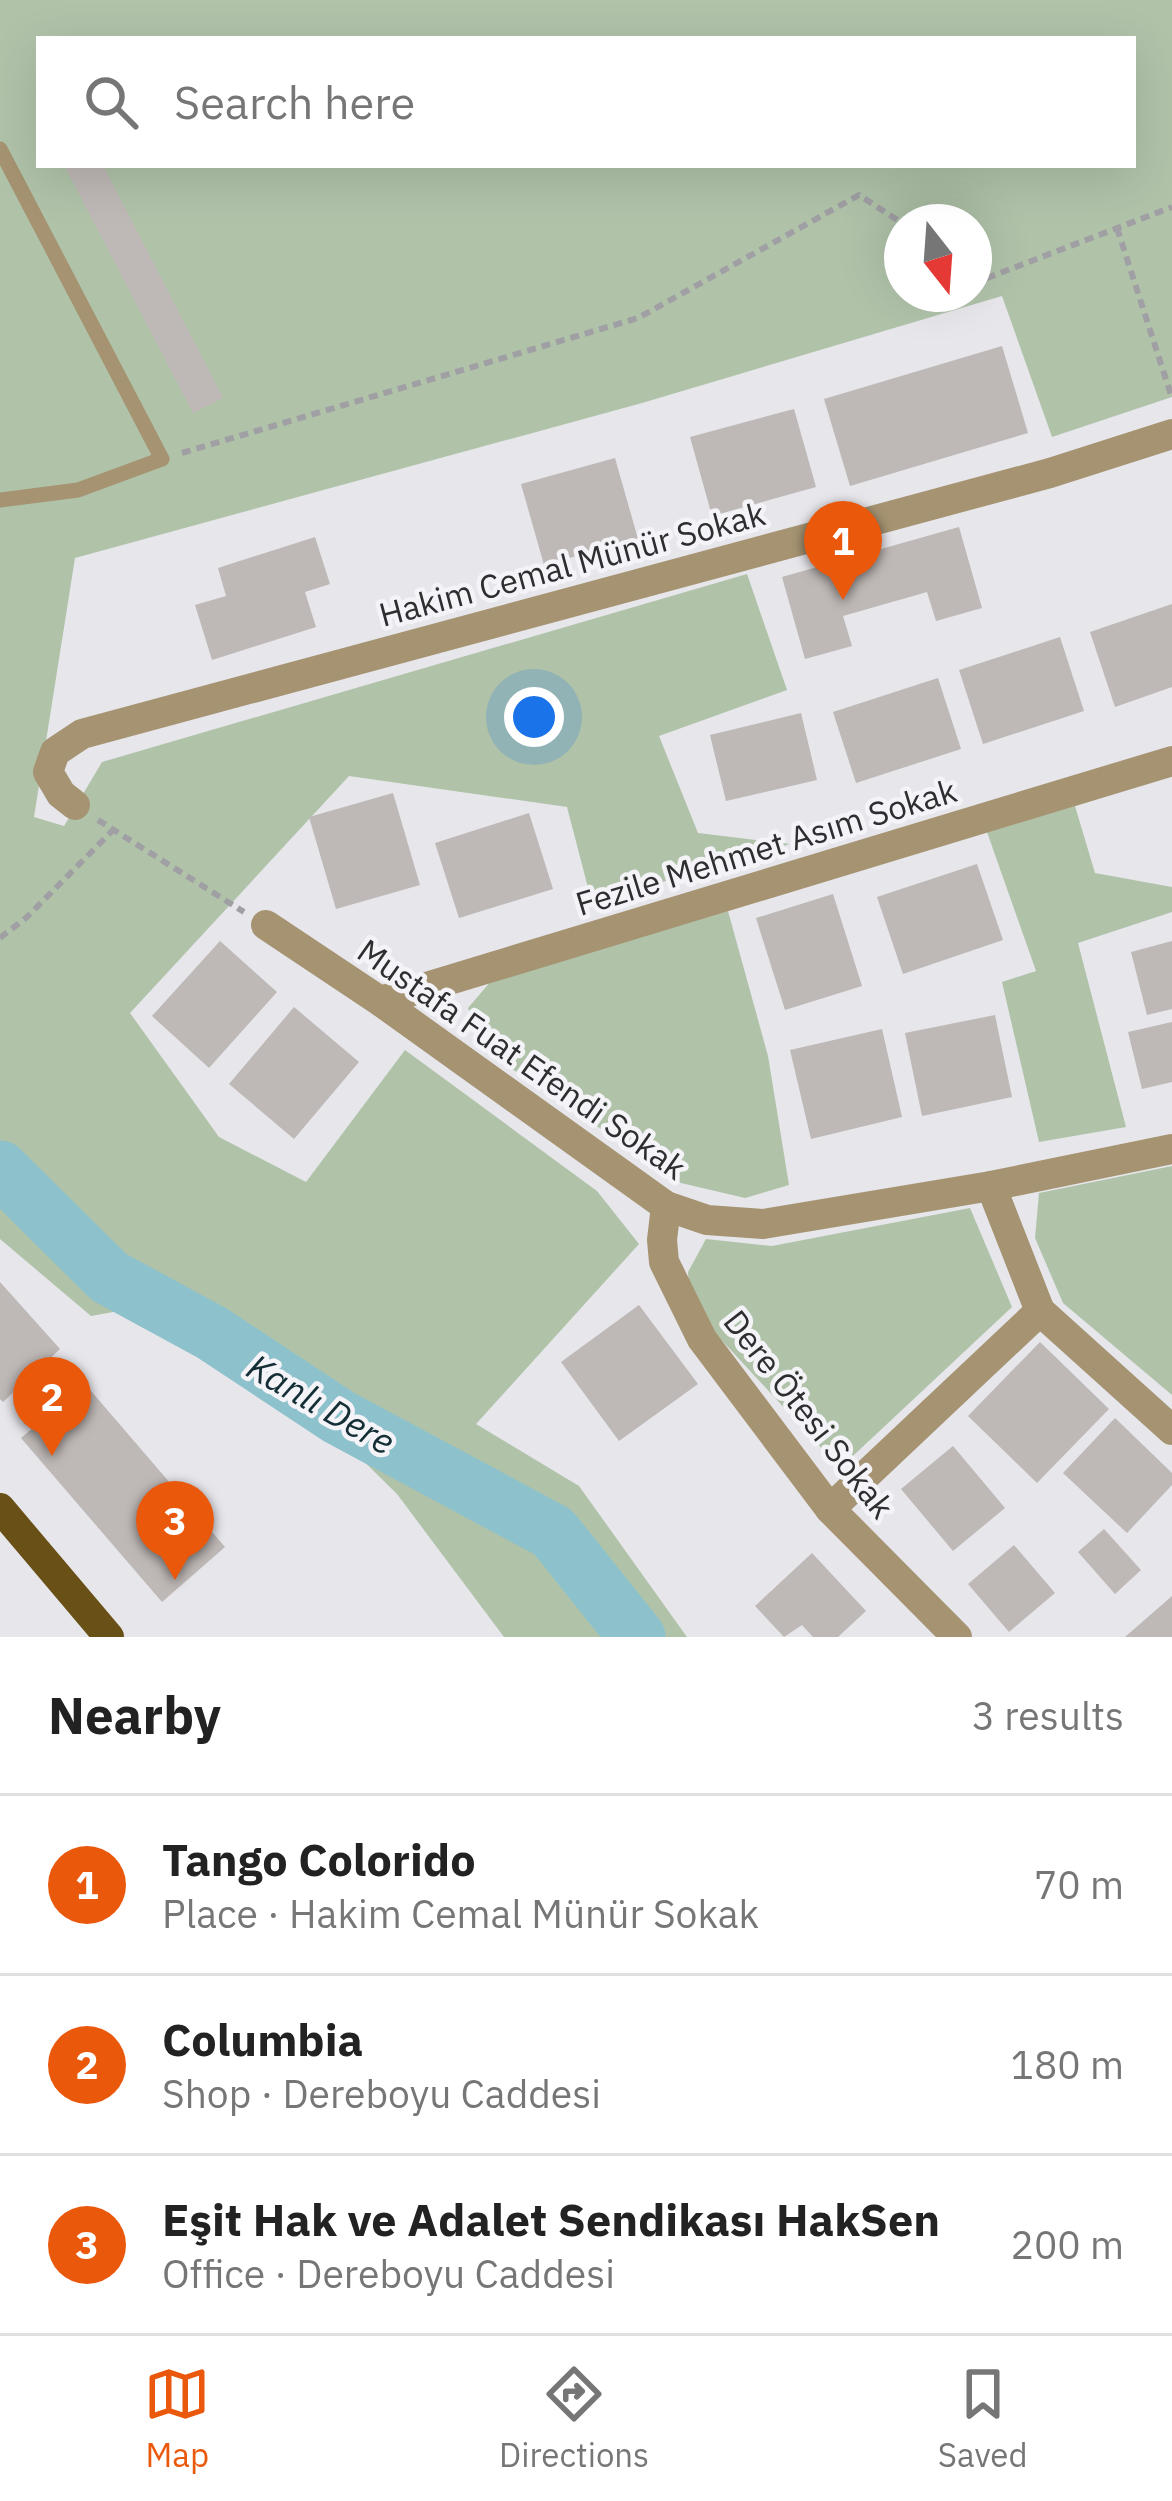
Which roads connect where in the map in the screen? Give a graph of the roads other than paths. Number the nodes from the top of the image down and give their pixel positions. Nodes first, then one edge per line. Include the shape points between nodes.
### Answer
1 (0, 149) edge
2 (1172, 434) edge
3 (0, 500) edge
4 (1172, 761) edge
5 (75, 805) road end
6 (266, 925) road end
7 (380, 1001) junction
8 (1172, 1149) edge
9 (991, 1186) junction
10 (666, 1206) junction
11 (1040, 1311) junction
12 (1172, 1430) edge
13 (0, 1508) edge
14 (830, 1509) junction
15 (109, 1637) edge
16 (957, 1637) edge

1 - 3 lane via 162,459 78,490
2 - 5 street, Hakim Cemal Münür Sokak via 82,734 55,752 48,772
4 - 7 street, Fezile Mehmet Asım Sokak
6 - 7 street, Mustafa Fuat Efendi Sokak
7 - 10 street, Mustafa Fuat Efendi Sokak
8 - 9 street, Mustafa Fuat Efendi Sokak
9 - 10 street, Mustafa Fuat Efendi Sokak via 763,1224 707,1220
9 - 11 street
10 - 14 street, Dere Ötesi Sokak via 664,1262 686,1312
11 - 12 street
11 - 14 street
13 - 15 main road
14 - 16 street, Dere Ötesi Sokak

